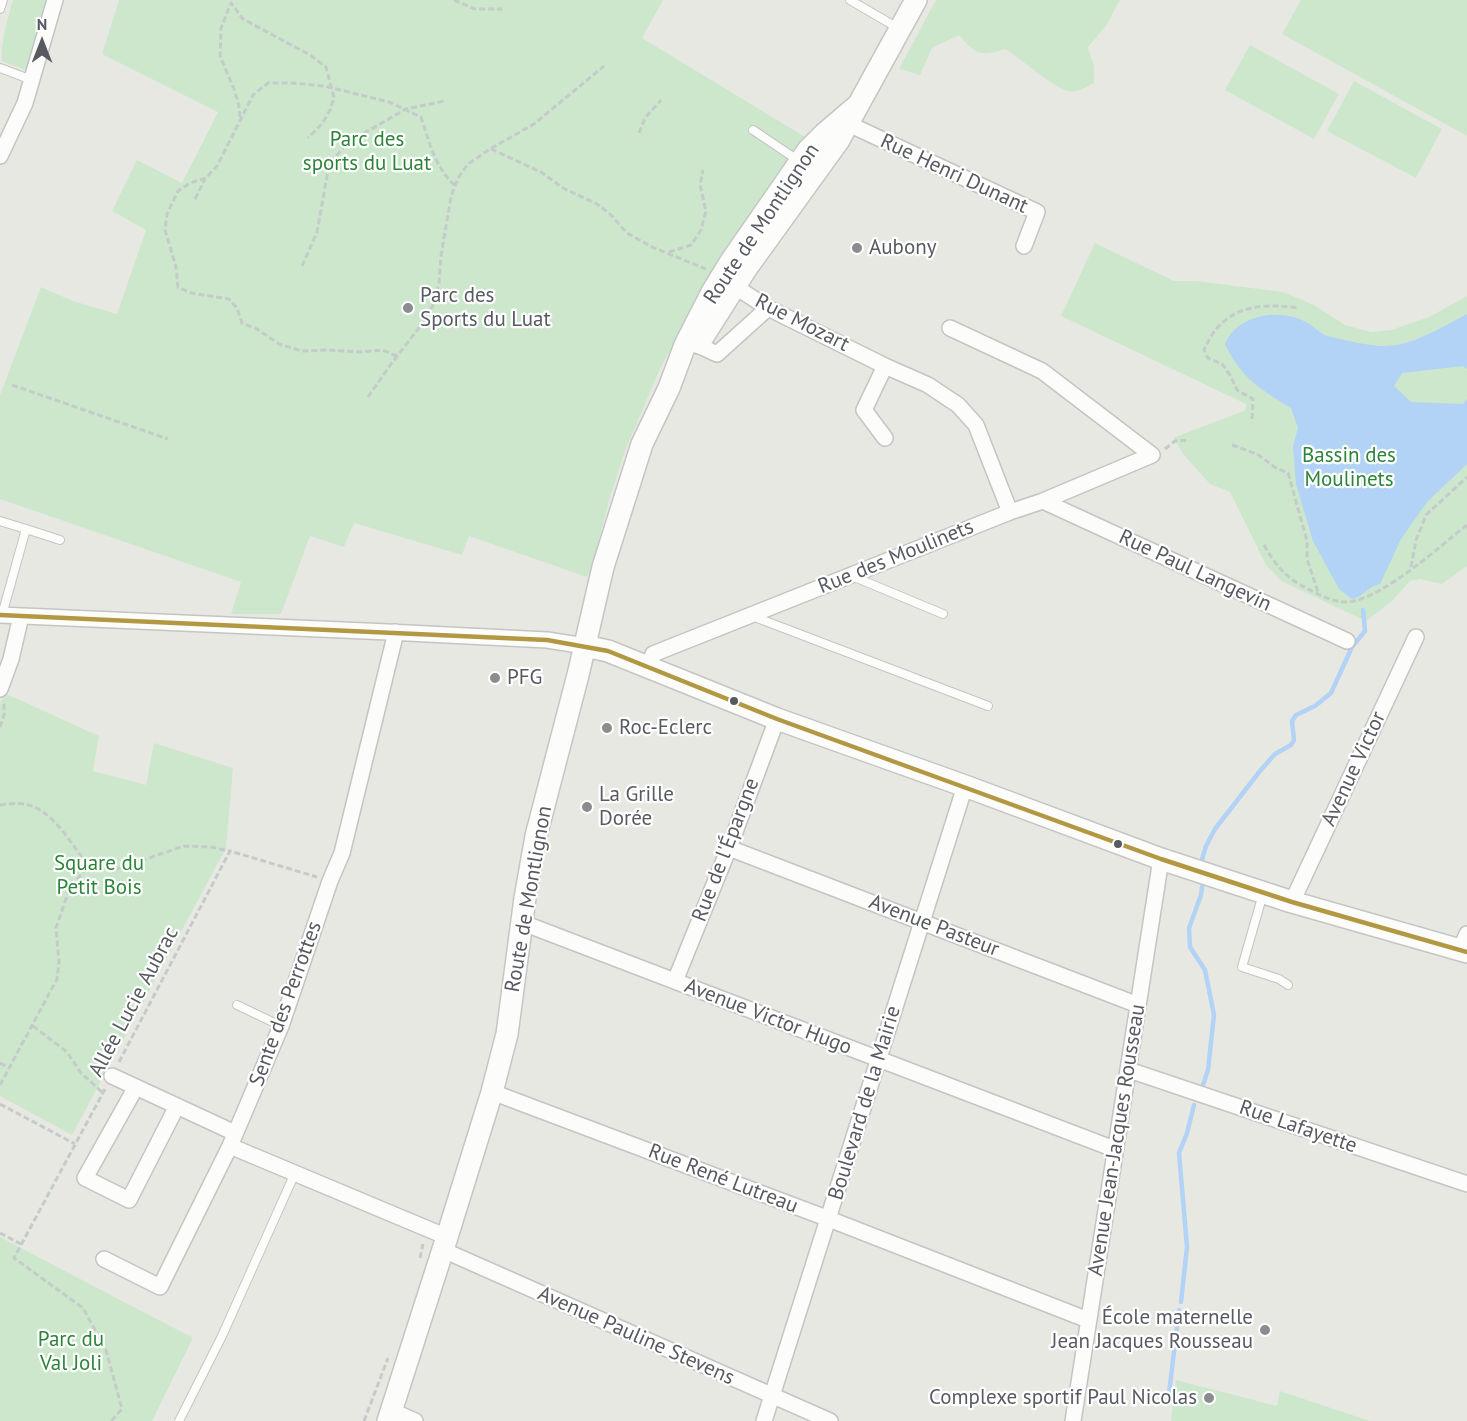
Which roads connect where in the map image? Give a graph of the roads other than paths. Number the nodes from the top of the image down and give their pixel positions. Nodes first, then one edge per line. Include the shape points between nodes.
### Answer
1 (3, 0) edge
2 (55, 0) edge
3 (850, 0) edge
4 (916, 0) edge
5 (0, 9) edge
6 (900, 28) junction
7 (0, 68) edge
8 (32, 80) junction
9 (844, 122) junction
10 (753, 130) dead end
11 (0, 156) edge
12 (808, 167) junction
13 (1024, 246) dead end
14 (728, 282) junction
15 (768, 308) junction
16 (950, 328) dead end
17 (698, 345) junction
18 (885, 366) junction
19 (669, 388) junction
20 (885, 438) dead end
21 (1043, 501) junction
22 (1010, 512) junction
23 (0, 521) edge
24 (26, 529) junction
25 (60, 540) dead end
26 (851, 576) junction
27 (943, 614) dead end
28 (1, 615) edge
29 (21, 616) junction
30 (751, 616) junction
31 (396, 632) junction
32 (1416, 637) dead end
33 (1347, 641) dead end
34 (585, 646) junction
35 (649, 668) junction
36 (0, 689) edge
37 (988, 706) dead end
38 (777, 719) junction
39 (965, 786) junction
40 (729, 848) junction
41 (1161, 859) junction
42 (1264, 893) junction
43 (1292, 902) junction
44 (922, 922) junction
45 (523, 923) junction
46 (1465, 946) edge
47 (675, 981) junction
48 (1288, 986) dead end
49 (237, 1005) dead end
50 (1138, 1005) junction
51 (281, 1026) junction
52 (879, 1059) junction
53 (1129, 1070) junction
54 (112, 1076) road end
55 (136, 1087) junction
56 (492, 1092) junction
57 (177, 1106) junction
58 (233, 1140) junction
59 (1114, 1149) junction
60 (295, 1173) junction
61 (1467, 1184) edge
62 (829, 1219) junction
63 (445, 1244) junction
64 (104, 1259) dead end
65 (1088, 1320) junction
66 (772, 1396) junction
67 (390, 1416) edge
68 (180, 1421) edge
69 (415, 1421) edge
70 (764, 1421) edge
71 (830, 1421) edge
72 (1073, 1421) edge

1 - 5 lane
2 - 8 street
3 - 6 lane
4 - 6 main road, Route de Montlignon
6 - 9 main road, Route de Montlignon via 858,105
7 - 8 lane
8 - 11 street
9 - 12 main road, Route de Montlignon via 818,140
9 - 13 street, Rue Henri Dunant via 1037,212
10 - 12 lane
12 - 14 main road, Route de Montlignon
14 - 15 street, Rue Mozart
14 - 17 main road, Route de Montlignon
14 - 19 main road, Route de Montlignon via 685,345
15 - 17 street via 717,354
15 - 18 street, Rue Mozart
16 - 21 street, Rue des Moulinets via 1042,371 1159,452
17 - 19 main road, Route de Montlignon
18 - 20 street via 864,410
18 - 22 street, Rue Mozart via 928,385 958,405 975,425
19 - 34 main road, Route de Montlignon via 642,444 603,567
21 - 22 street, Rue des Moulinets
21 - 33 street, Rue Paul Langevin
22 - 26 street, Rue des Moulinets
23 - 24 lane
24 - 25 lane
24 - 28 lane
26 - 27 lane
26 - 30 street, Rue des Moulinets
28 - 29 street
29 - 31 street
29 - 36 street
30 - 35 street, Rue des Moulinets via 653,654
30 - 37 lane
31 - 34 street via 547,640
31 - 51 street, Sente des Perrottes via 342,853
32 - 43 street, Avenue Victor
34 - 35 main road
34 - 45 main road, Route de Montlignon via 536,836
35 - 38 main road
38 - 39 main road
38 - 40 street, Rue de l'Épargne
39 - 41 main road
39 - 44 street, Boulevard de la Mairie
40 - 44 street, Avenue Pasteur
40 - 47 street, Rue de l'Épargne
41 - 42 main road
41 - 50 street, Avenue Jean-Jacques Rousseau
42 - 43 main road
42 - 48 lane via 1242,967 1279,979
43 - 46 main road
44 - 50 street, Avenue Pasteur
44 - 52 street, Boulevard de la Mairie
45 - 47 street, Avenue Victor Hugo
45 - 56 main road, Route de Montlignon via 507,1034
47 - 52 street, Avenue Victor Hugo
49 - 51 lane
50 - 53 street, Avenue Jean-Jacques Rousseau
51 - 58 street, Sente des Perrottes
52 - 59 street, Avenue Victor Hugo
52 - 62 street, Boulevard de la Mairie
53 - 59 street, Avenue Jean-Jacques Rousseau
53 - 61 street, Rue Lafayette
54 - 55 street
55 - 57 street
55 - 57 street via 85,1178 129,1200
56 - 62 street, Rue René Lutreau
56 - 63 main road, Route de Montlignon
57 - 58 street
58 - 60 street
58 - 64 street, Sente des Perrottes via 160,1287
59 - 65 street, Avenue Jean-Jacques Rousseau
60 - 63 street via 427,1229
60 - 68 lane
62 - 65 street, Rue René Lutreau
62 - 66 street, Boulevard de la Mairie
63 - 66 street, Avenue Pauline Stevens
63 - 67 main road, Route de Montlignon
65 - 72 street, Avenue Jean-Jacques Rousseau
66 - 70 street, Boulevard de la Mairie
66 - 71 street, Avenue Pauline Stevens
67 - 69 street

